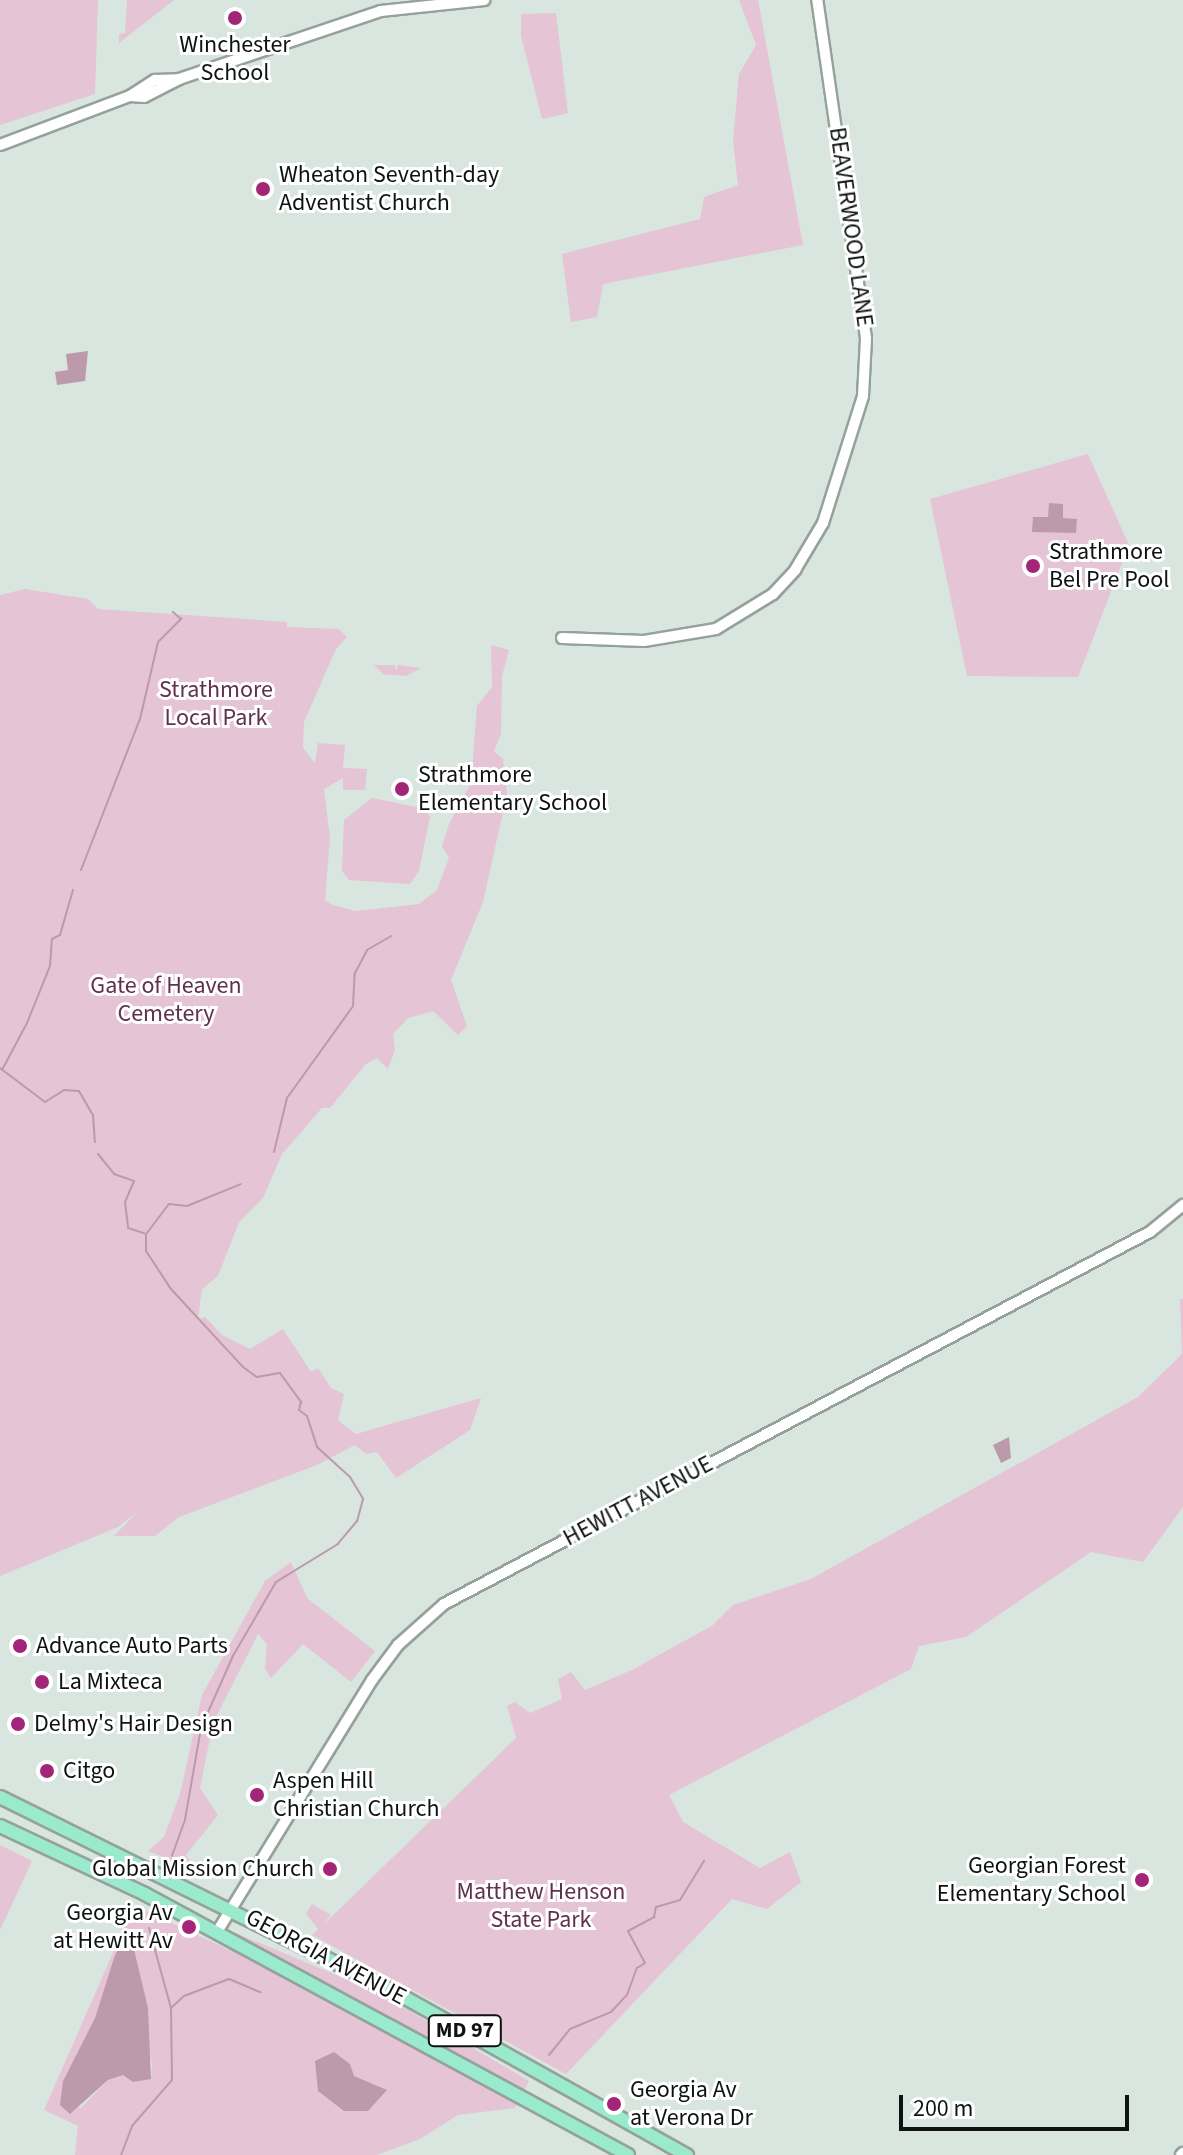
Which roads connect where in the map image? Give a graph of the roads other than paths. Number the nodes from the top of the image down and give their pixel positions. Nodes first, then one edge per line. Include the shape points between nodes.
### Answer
1 (484, 0) edge
2 (817, 0) edge
3 (437, 1) edge
4 (1, 144) edge
5 (562, 638) dead end
6 (1183, 1205) edge
7 (0, 1797) edge
8 (0, 1826) edge
9 (230, 1906) junction
10 (217, 1932) junction
11 (628, 2155) edge
12 (687, 2155) edge

1 - 3 street
2 - 5 street, BEAVERWOOD LANE via 866,338 860,409 823,523 795,570 773,594 716,629 644,641
3 - 4 street via 357,18 179,79 155,80 130,96
6 - 9 street, HEWITT AVENUE via 1150,1232 444,1604 398,1645 372,1680
7 - 9 main road, GEORGIA AVENUE / MD 97
8 - 10 main road, GEORGIA AVENUE / MD 97
9 - 10 street, HEWITT AVENUE
9 - 12 main road, GEORGIA AVENUE / MD 97
10 - 11 main road, GEORGIA AVENUE / MD 97

